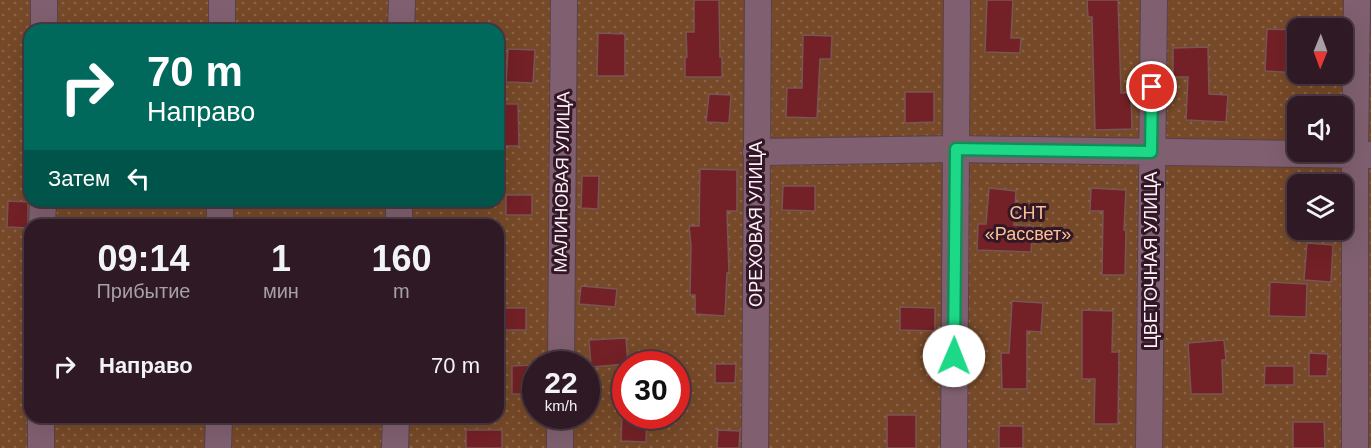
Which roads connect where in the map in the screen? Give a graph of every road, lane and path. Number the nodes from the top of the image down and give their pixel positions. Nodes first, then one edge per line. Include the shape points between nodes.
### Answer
1 (44, 0) edge
2 (222, 0) edge
3 (402, 0) edge
4 (564, 0) edge
5 (758, 0) edge
6 (957, 0) edge
7 (1154, 0) edge
8 (1357, 0) edge
9 (44, 24) edge
10 (222, 24) edge
11 (401, 24) edge
12 (956, 149) junction
13 (756, 152) junction
14 (1151, 152) junction
15 (1363, 155) edge
16 (561, 351) edge
17 (41, 423) edge
18 (219, 423) edge
19 (396, 423) edge
20 (560, 429) edge
21 (41, 448) edge
22 (218, 448) edge
23 (395, 448) edge
24 (560, 448) edge
25 (755, 448) edge
26 (954, 448) edge
27 (1149, 448) edge
28 (1355, 448) edge

1 - 9 street
2 - 10 street
3 - 11 street
4 - 16 street, МАЛИНОВАЯ УЛИЦА
5 - 13 street, ОРЕХОВАЯ УЛИЦА
6 - 12 street
7 - 14 street, ЦВЕТОЧНАЯ УЛИЦА
8 - 15 street
12 - 13 street
12 - 14 street
12 - 26 street
13 - 25 street, ОРЕХОВАЯ УЛИЦА
14 - 15 street
14 - 27 street, ЦВЕТОЧНАЯ УЛИЦА
15 - 28 street
17 - 21 street
18 - 22 street
19 - 23 street
20 - 24 street

